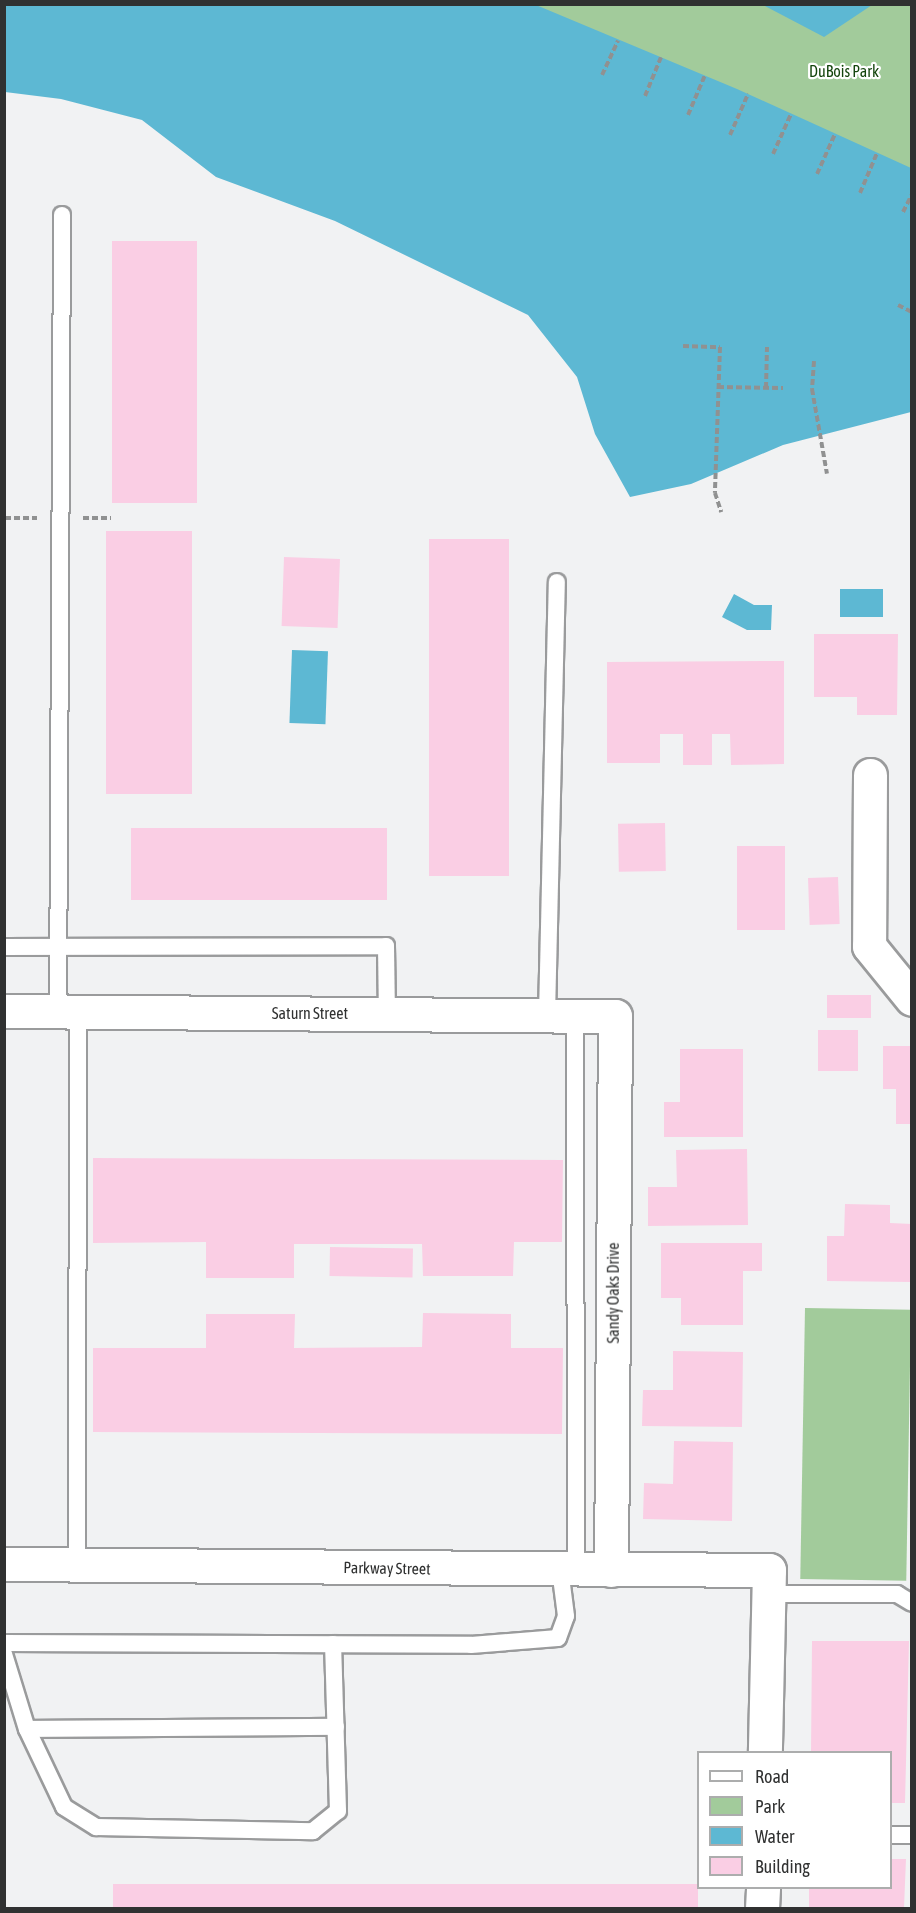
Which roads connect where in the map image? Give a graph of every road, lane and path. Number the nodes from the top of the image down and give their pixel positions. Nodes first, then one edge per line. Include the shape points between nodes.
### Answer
1 (618, 40) dead end
2 (661, 57) dead end
3 (602, 75) dead end
4 (705, 75) dead end
5 (748, 94) dead end
6 (645, 96) dead end
7 (791, 114) dead end
8 (688, 115) dead end
9 (835, 134) dead end
10 (730, 135) dead end
11 (877, 153) dead end
12 (773, 154) dead end
13 (817, 174) dead end
14 (860, 193) dead end
15 (912, 194) edge
16 (903, 212) dead end
17 (62, 215) dead end
18 (898, 305) dead end
19 (912, 312) edge
20 (683, 346) dead end
21 (767, 347) dead end
22 (814, 361) dead end
23 (718, 387) junction
24 (766, 388) junction
25 (783, 388) dead end
26 (827, 474) dead end
27 (721, 512) dead end
28 (557, 582) dead end
29 (870, 776) dead end
30 (4, 947) edge
31 (59, 947) junction
32 (912, 999) edge
33 (4, 1011) edge
34 (68, 1011) junction
35 (387, 1014) junction
36 (561, 1015) junction
37 (615, 1016) joint
38 (4, 1564) edge
39 (77, 1564) junction
40 (568, 1569) junction
41 (611, 1570) junction
42 (769, 1582) junction
43 (912, 1603) edge
44 (4, 1643) edge
45 (333, 1644) junction
46 (4, 1654) edge
47 (336, 1727) junction
48 (27, 1730) junction
49 (765, 1751) edge
50 (892, 1835) edge
51 (912, 1835) edge
52 (762, 1889) edge
53 (762, 1908) edge

1 - 3 path
2 - 6 path
4 - 8 path
5 - 10 path
7 - 12 path
9 - 13 path
11 - 14 path
15 - 16 path
17 - 31 lane
18 - 19 path
20 - 23 path via 720,347
21 - 24 path
22 - 26 path via 812,389
23 - 24 path
23 - 27 path via 715,493
24 - 25 path
28 - 36 lane
29 - 32 street via 869,946
30 - 31 lane
31 - 34 lane
31 - 35 lane via 386,946
33 - 34 street, Saturn Street
34 - 35 street, Saturn Street
34 - 39 lane
35 - 36 street, Saturn Street
36 - 37 street, Saturn Street
36 - 40 lane
37 - 41 street, Sandy Oaks Drive
38 - 39 street, Parkway Street
39 - 40 street, Parkway Street
40 - 41 street, Parkway Street
40 - 45 lane via 566,1616 558,1638 471,1645
41 - 42 street, Parkway Street
42 - 43 lane via 897,1594
42 - 49 street
44 - 45 lane
45 - 47 lane
46 - 48 lane
47 - 48 lane
47 - 48 lane via 338,1811 313,1831 96,1827 64,1807
50 - 51 lane
52 - 53 street

